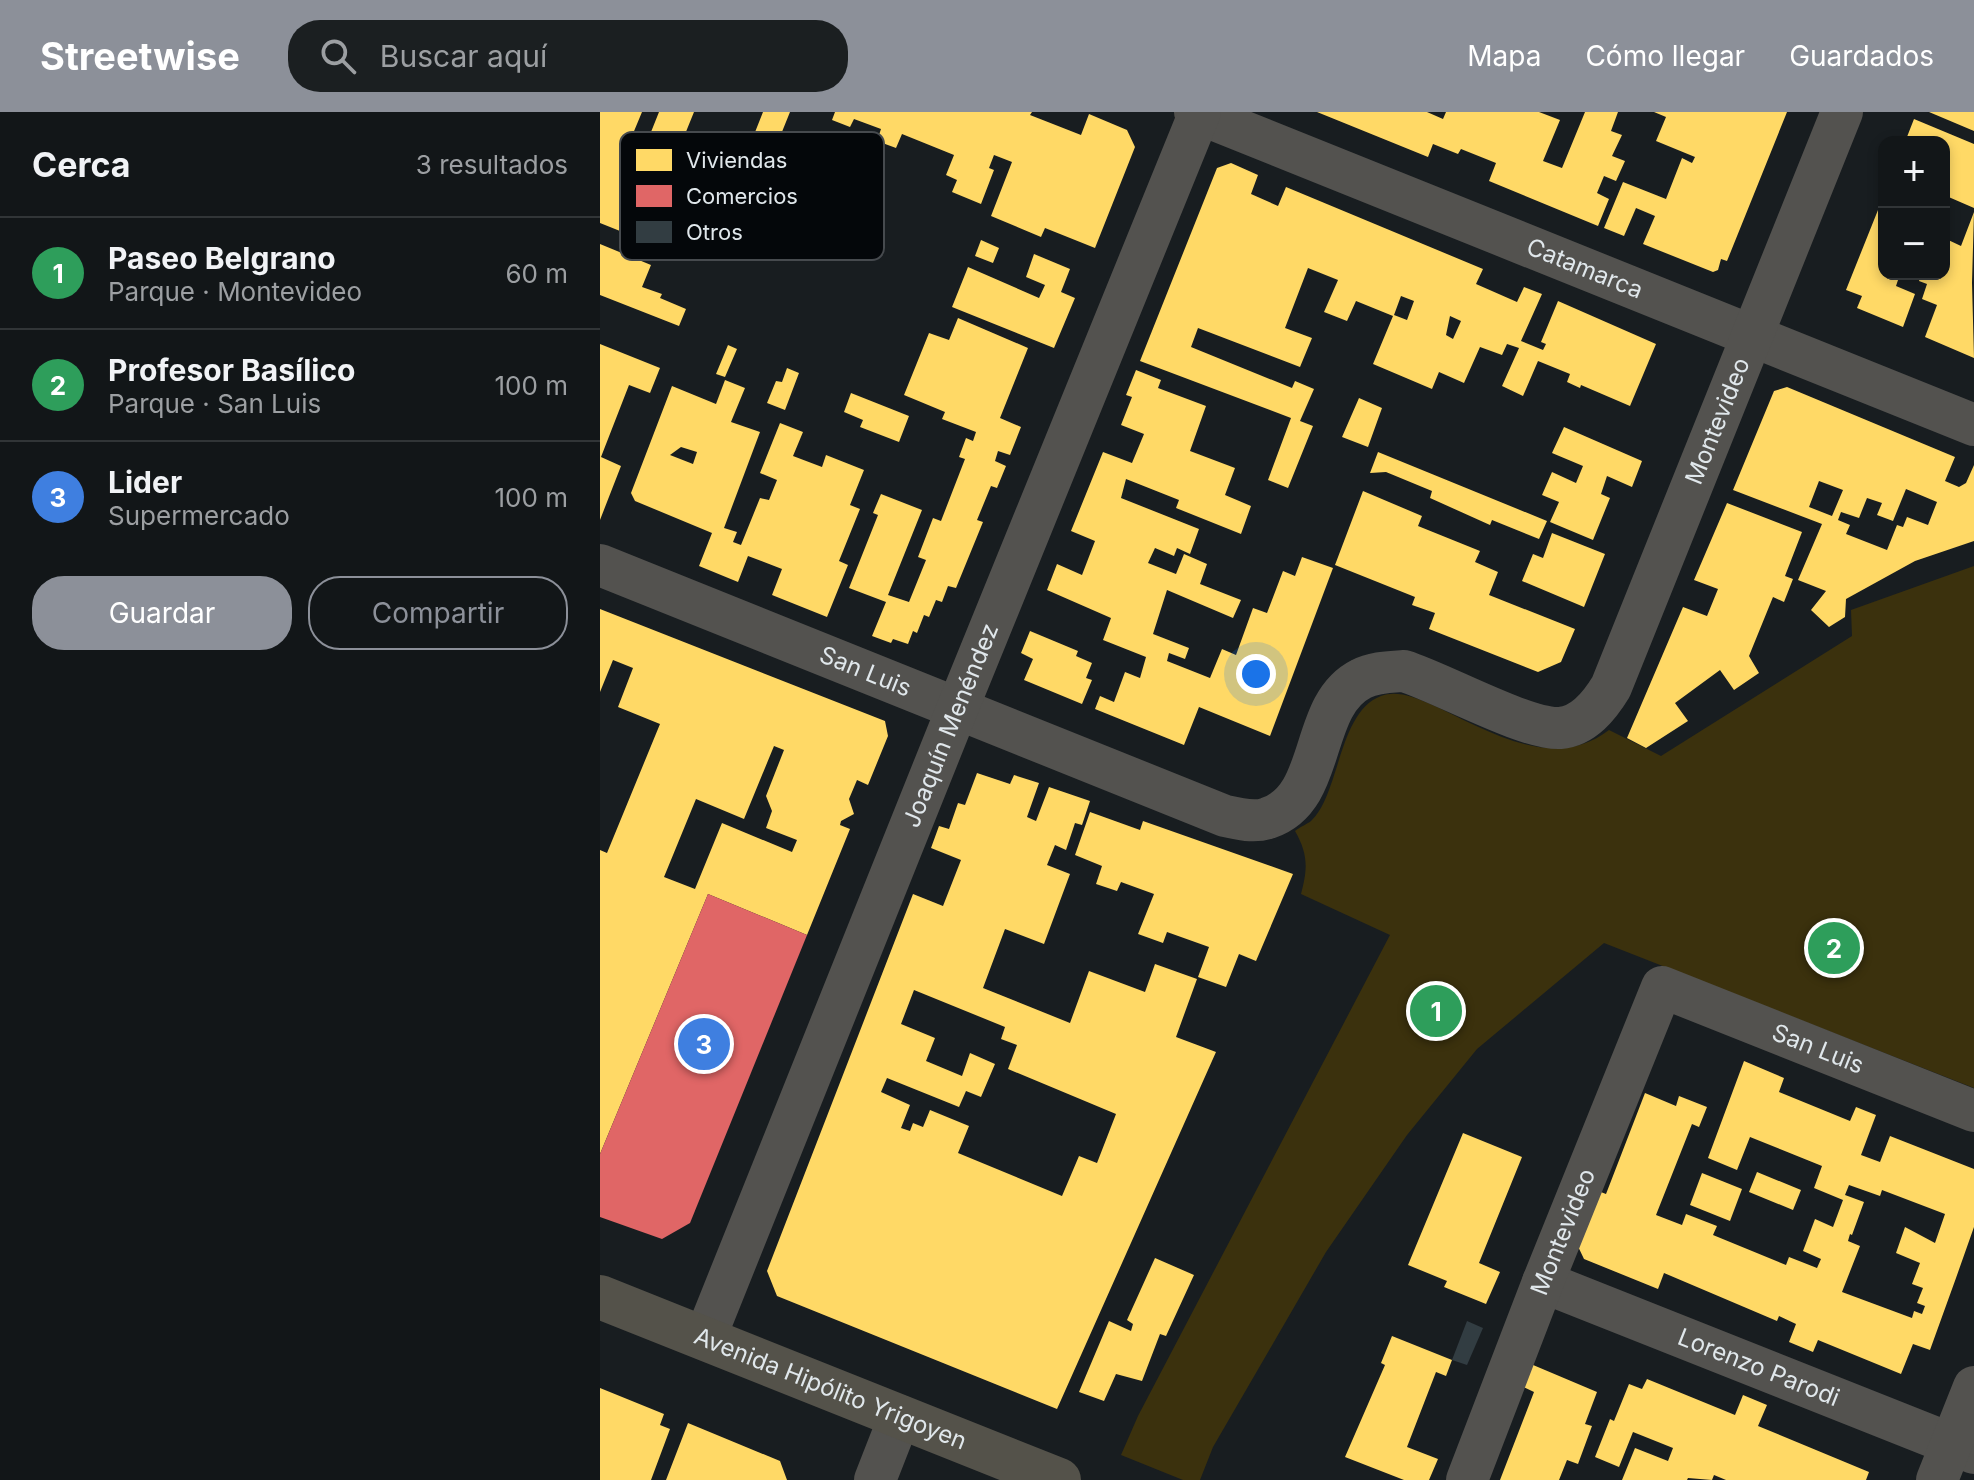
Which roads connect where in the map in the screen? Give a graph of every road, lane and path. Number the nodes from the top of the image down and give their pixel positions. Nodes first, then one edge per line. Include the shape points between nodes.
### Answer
1 (1842, 112) edge
2 (1199, 113) edge
3 (1752, 336) junction
4 (1974, 425) edge
5 (600, 565) edge
6 (958, 707) junction
7 (1268, 818) joint
8 (1662, 987) joint
9 (1974, 1111) edge
10 (1543, 1282) junction
11 (600, 1297) edge
12 (705, 1338) junction
13 (1974, 1387) edge
14 (900, 1416) junction
15 (1954, 1459) edge
16 (875, 1480) edge
17 (1059, 1480) edge
18 (1467, 1480) edge

1 - 3 street, Montevideo
2 - 3 street, Catamarca
2 - 6 street, Joaquín Menéndez
3 - 4 street, Catamarca
3 - 7 street, Montevideo via 1611,687 1593,712 1561,728 1527,721 1404,671 1362,678 1333,709 1304,786 1291,805
5 - 6 street, San Luis
6 - 7 street, San Luis via 1225,816
6 - 12 street, Joaquín Menéndez
8 - 9 street, San Luis
8 - 10 street, Montevideo
10 - 15 street, Lorenzo Parodi
10 - 18 street, Montevideo
11 - 12 main road, Avenida Hipólito Yrigoyen
12 - 14 main road, Avenida Hipólito Yrigoyen
13 - 15 street
14 - 16 street
14 - 17 main road, Avenida Hipólito Yrigoyen

